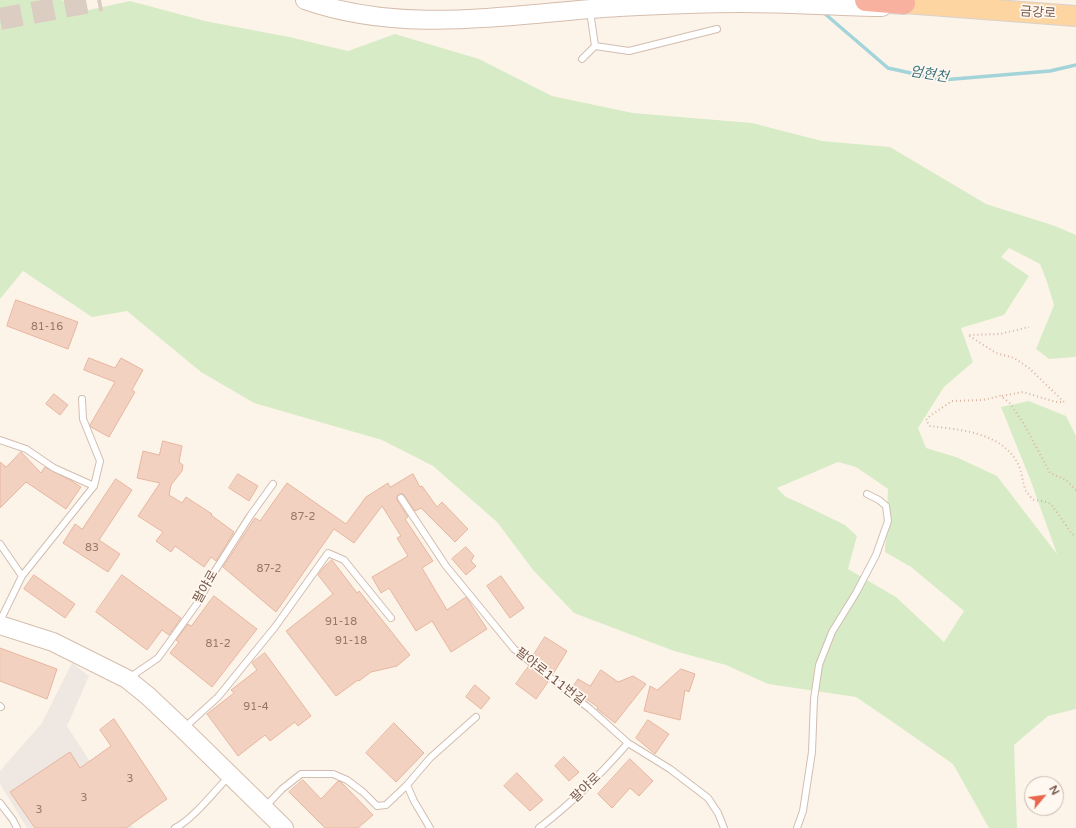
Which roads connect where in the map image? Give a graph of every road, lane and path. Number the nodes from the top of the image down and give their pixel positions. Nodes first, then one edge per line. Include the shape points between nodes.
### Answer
1 (305, 0) edge
2 (885, 3) edge
3 (590, 9) junction
4 (1076, 16) edge
5 (717, 29) dead end
6 (595, 46) junction
7 (582, 59) dead end
8 (1029, 327) dead end
9 (1000, 396) junction
10 (82, 399) dead end
11 (0, 440) edge
12 (273, 484) dead end
13 (94, 486) junction
14 (1076, 490) edge
15 (866, 494) dead end
16 (401, 498) dead end
17 (1076, 536) edge
18 (0, 544) edge
19 (22, 576) junction
20 (1, 617) edge
21 (391, 618) dead end
22 (0, 621) edge
23 (127, 679) junction
24 (476, 717) dead end
25 (183, 729) junction
26 (628, 744) junction
27 (230, 775) junction
28 (407, 785) junction
29 (0, 803) edge
30 (264, 809) junction
31 (17, 828) edge
32 (175, 828) edge
33 (284, 828) edge
34 (430, 828) edge
35 (539, 828) edge
36 (724, 828) edge
37 (797, 828) edge

1 - 3 main road via 357,14 405,20 458,20
2 - 3 main road via 739,3
2 - 4 main road, 금강로
3 - 6 lane
5 - 6 lane via 629,51
6 - 7 lane
8 - 9 path via 1000,334 968,335 996,353 1014,358 1029,368 1064,402 1023,392
9 - 14 path via 1009,402 1024,424 1050,473 1066,480
9 - 17 path via 983,400 952,401 926,420 930,426 969,432 995,441 1008,449 1018,462 1026,492 1034,500 1051,504
10 - 13 lane via 83,419 100,461
11 - 13 lane via 26,449 54,468
12 - 23 lane, 팔야로 via 213,574 200,601 158,658
13 - 19 lane
15 - 37 lane via 886,506 888,521 876,555 832,632 819,665 814,698 812,752 803,811
16 - 26 lane, 팔야로111번길 via 446,566 514,649 590,709
18 - 19 lane
19 - 20 lane
20 - 22 lane
20 - 23 main road
21 - 25 lane via 344,560 328,553 275,627 218,697
23 - 25 main road
24 - 28 lane via 430,758
25 - 27 main road
26 - 35 lane, 팔야로 via 561,812
26 - 36 lane, 팔야로111번길 via 670,769 708,798
27 - 30 main road
27 - 32 lane via 199,808
28 - 30 lane via 386,804 377,806 347,780 333,774 301,774 282,789
28 - 34 lane
29 - 31 lane
30 - 33 main road

